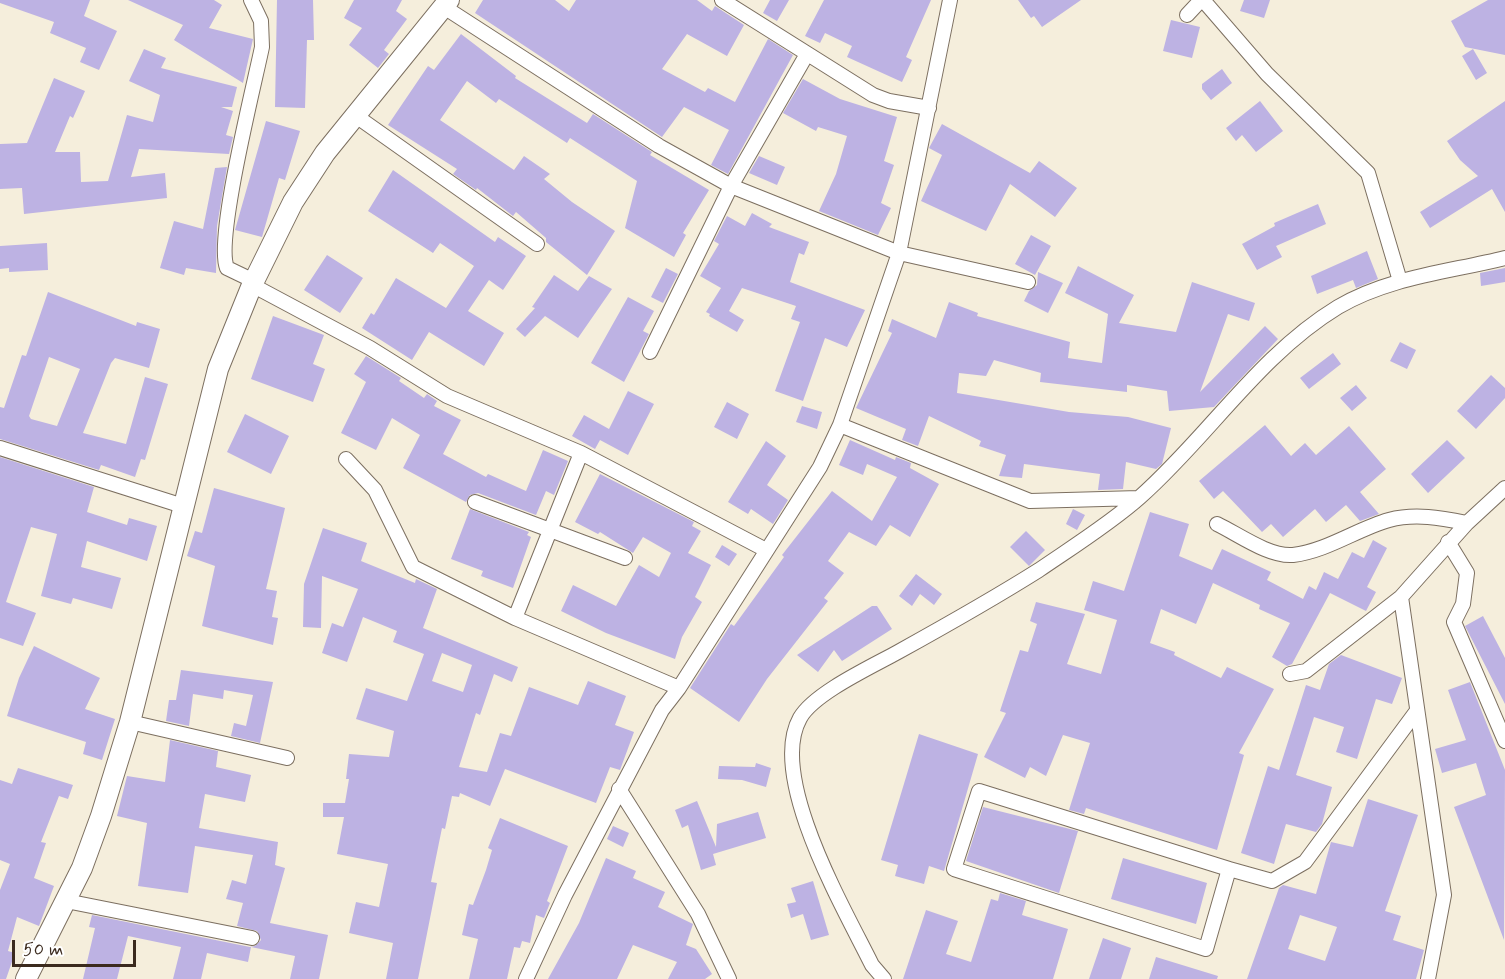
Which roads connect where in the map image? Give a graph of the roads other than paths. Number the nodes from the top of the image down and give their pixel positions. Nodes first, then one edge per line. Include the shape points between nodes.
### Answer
1 (251, 0) edge
2 (722, 0) edge
3 (950, 0) edge
4 (1202, 0) edge
5 (446, 3) edge
6 (1187, 15) dead end
7 (807, 54) junction
8 (929, 108) junction
9 (356, 116) junction
10 (731, 186) junction
11 (537, 244) dead end
12 (899, 253) junction
13 (1505, 258) edge
14 (1400, 281) junction
15 (1028, 282) dead end
16 (253, 283) junction
17 (650, 352) dead end
18 (840, 425) junction
19 (0, 448) edge
20 (581, 453) junction
21 (346, 459) dead end
22 (1505, 488) edge
23 (1139, 498) junction
24 (475, 502) dead end
25 (183, 506) junction
26 (1467, 523) junction
27 (1217, 524) dead end
28 (551, 530) junction
29 (1448, 542) junction
30 (766, 550) junction
31 (625, 558) dead end
32 (1401, 597) junction
33 (515, 618) junction
34 (1290, 674) dead end
35 (679, 688) junction
36 (1416, 712) junction
37 (130, 722) junction
38 (1505, 741) edge
39 (287, 758) dead end
40 (619, 789) junction
41 (1229, 869) junction
42 (66, 901) junction
43 (252, 938) dead end
44 (26, 979) edge
45 (526, 979) edge
46 (729, 979) edge
47 (884, 979) edge
48 (1428, 979) edge

1 - 16 street via 261,21 262,47 229,207 224,260 227,268
2 - 7 street
3 - 8 street
4 - 6 street
4 - 14 street via 1267,74 1368,173
5 - 9 street
5 - 10 street via 658,146
7 - 8 street via 880,99
7 - 10 street
8 - 12 street
9 - 11 street
9 - 16 street via 325,153 293,202
10 - 12 street
10 - 17 street
12 - 15 street
12 - 18 street
13 - 14 street
14 - 23 street via 1340,306 1292,339
16 - 20 street via 447,396
16 - 25 street via 218,369
18 - 23 street via 1030,501
18 - 30 street via 820,467
19 - 25 street
20 - 28 street
20 - 30 street
21 - 33 street via 375,490 413,567
22 - 26 street
23 - 47 street via 1029,576 830,690 801,717 792,761 807,826 872,965
24 - 28 street
25 - 37 street
26 - 27 street via 1428,516 1389,520 1293,555 1274,552
26 - 29 street
28 - 31 street
28 - 33 street
29 - 32 street
29 - 38 street via 1467,573 1463,604 1454,622
30 - 35 street
32 - 34 street via 1306,671
32 - 36 street
33 - 35 street
35 - 40 street via 662,710
36 - 41 street via 1305,862 1272,881
36 - 48 street via 1444,896
37 - 39 street
37 - 42 street via 101,816
40 - 45 street
40 - 46 street via 698,914
41 - 41 street via 1206,949 954,869 979,791
42 - 43 street
42 - 44 street

